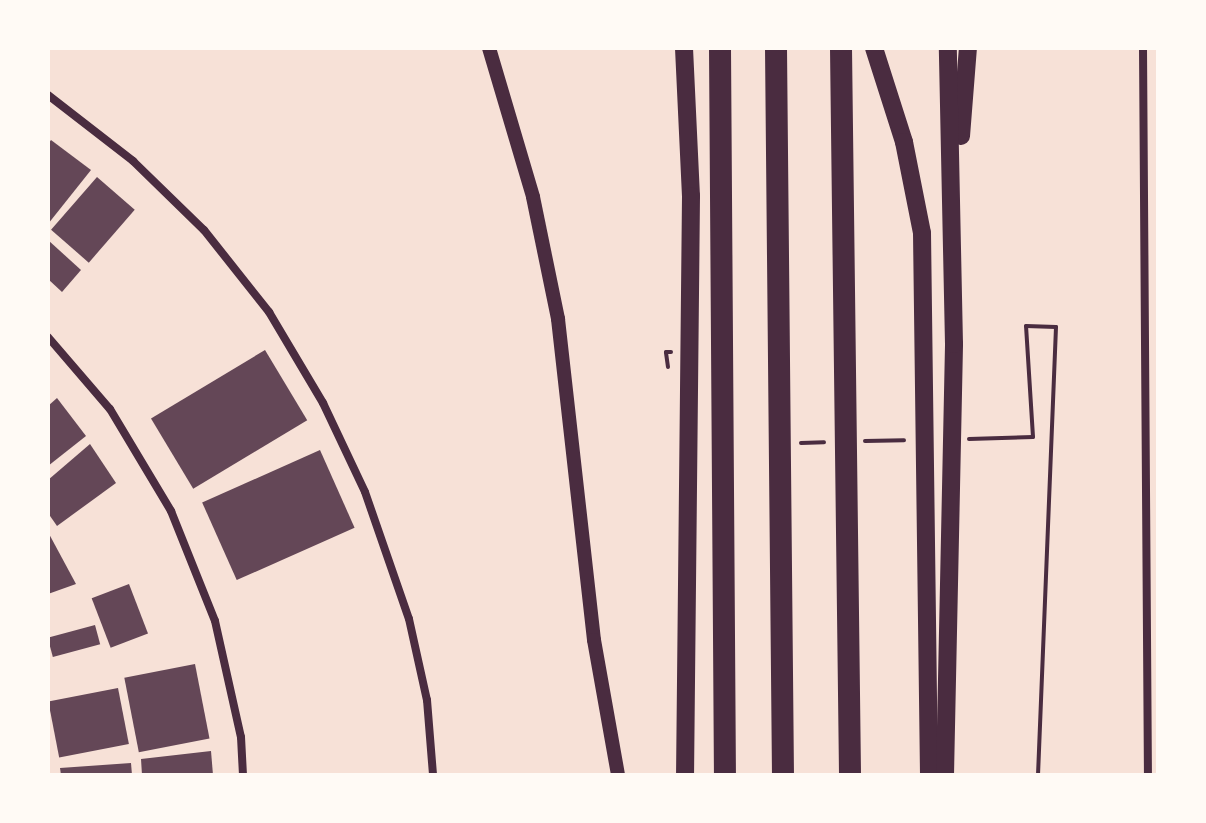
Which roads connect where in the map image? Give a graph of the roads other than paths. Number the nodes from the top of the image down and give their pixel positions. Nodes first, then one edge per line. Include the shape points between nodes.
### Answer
1 (489, 48) edge
2 (684, 48) edge
3 (720, 48) edge
4 (776, 48) edge
5 (841, 48) edge
6 (874, 48) edge
7 (948, 48) edge
8 (968, 48) edge
9 (1143, 48) edge
10 (48, 95) edge
11 (953, 226) junction
12 (48, 337) edge
13 (243, 775) edge
14 (433, 775) edge
15 (618, 775) edge
16 (685, 775) edge
17 (725, 775) edge
18 (783, 775) edge
19 (850, 775) edge
20 (929, 775) edge
21 (945, 775) edge
22 (1148, 775) edge

1 - 15 street via 533,197 558,319 594,640
2 - 16 main road via 691,196
3 - 17 highway
4 - 18 highway
5 - 19 highway
6 - 20 main road via 917,201 925,295
7 - 11 main road
8 - 11 main road
9 - 22 street
10 - 14 street via 133,161 204,230 269,312 323,403 365,492 409,619 427,700
11 - 21 main road via 952,636
12 - 13 street via 110,409 171,511 215,621 241,737

